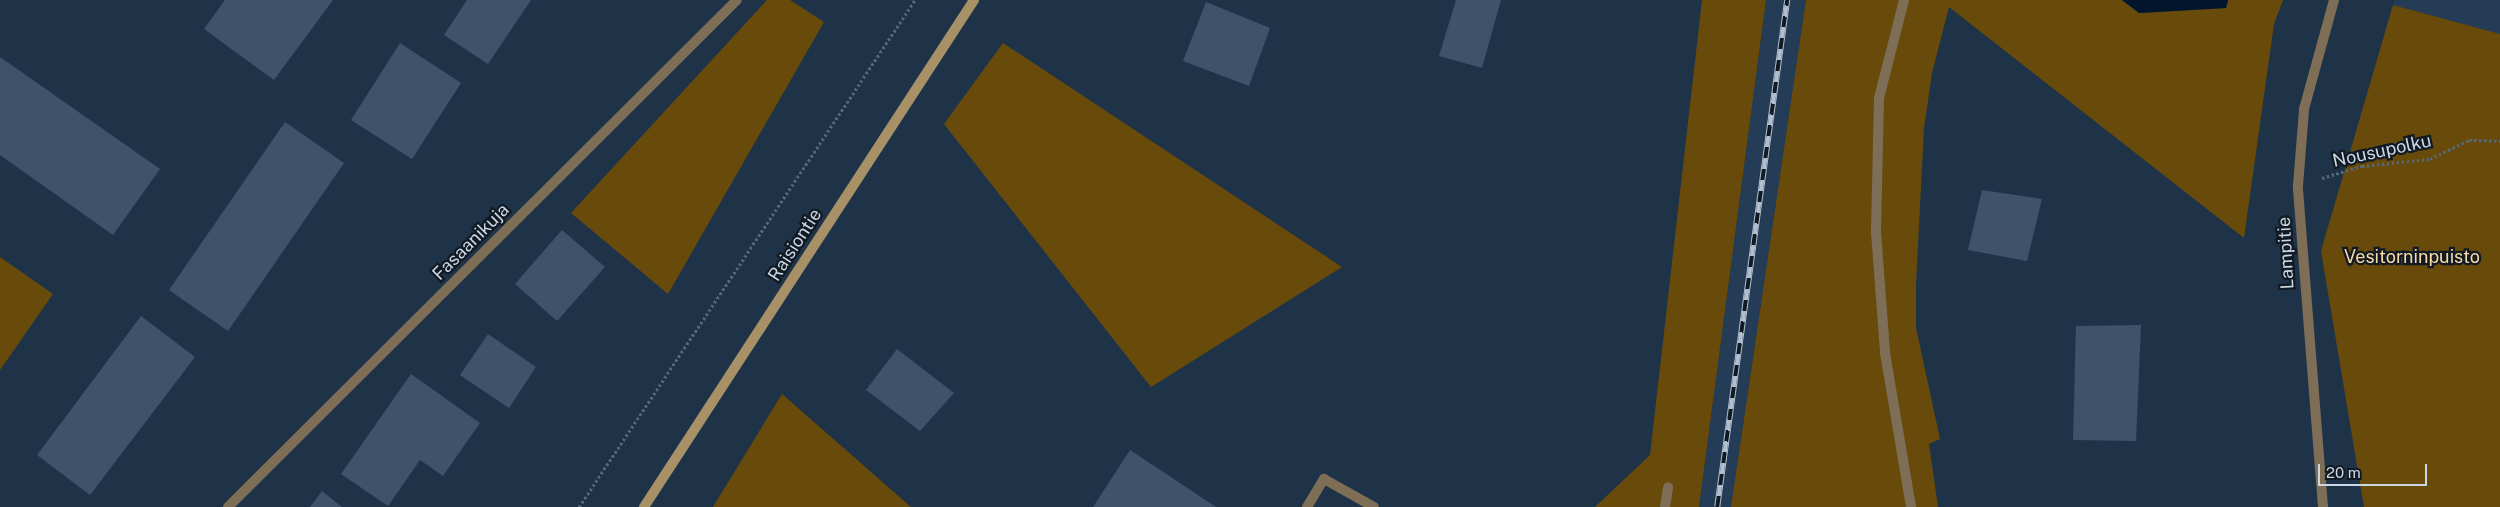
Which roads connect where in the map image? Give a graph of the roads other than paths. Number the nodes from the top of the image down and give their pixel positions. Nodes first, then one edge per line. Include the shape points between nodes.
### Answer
1 (737, 0) edge
2 (974, 0) edge
3 (1904, 0) edge
4 (2334, 0) edge
5 (1668, 486) dead end
6 (228, 507) edge
7 (644, 507) edge
8 (1306, 507) edge
9 (1374, 507) edge
10 (1665, 507) edge
11 (1911, 507) edge
12 (2323, 507) edge

1 - 6 street, Fasaanikuja
2 - 7 main road, Raisiontie
3 - 11 street via 1879,98 1876,232 1885,353
4 - 12 street, Lampitie via 2304,110 2298,186
5 - 10 street
8 - 9 street via 1324,479

